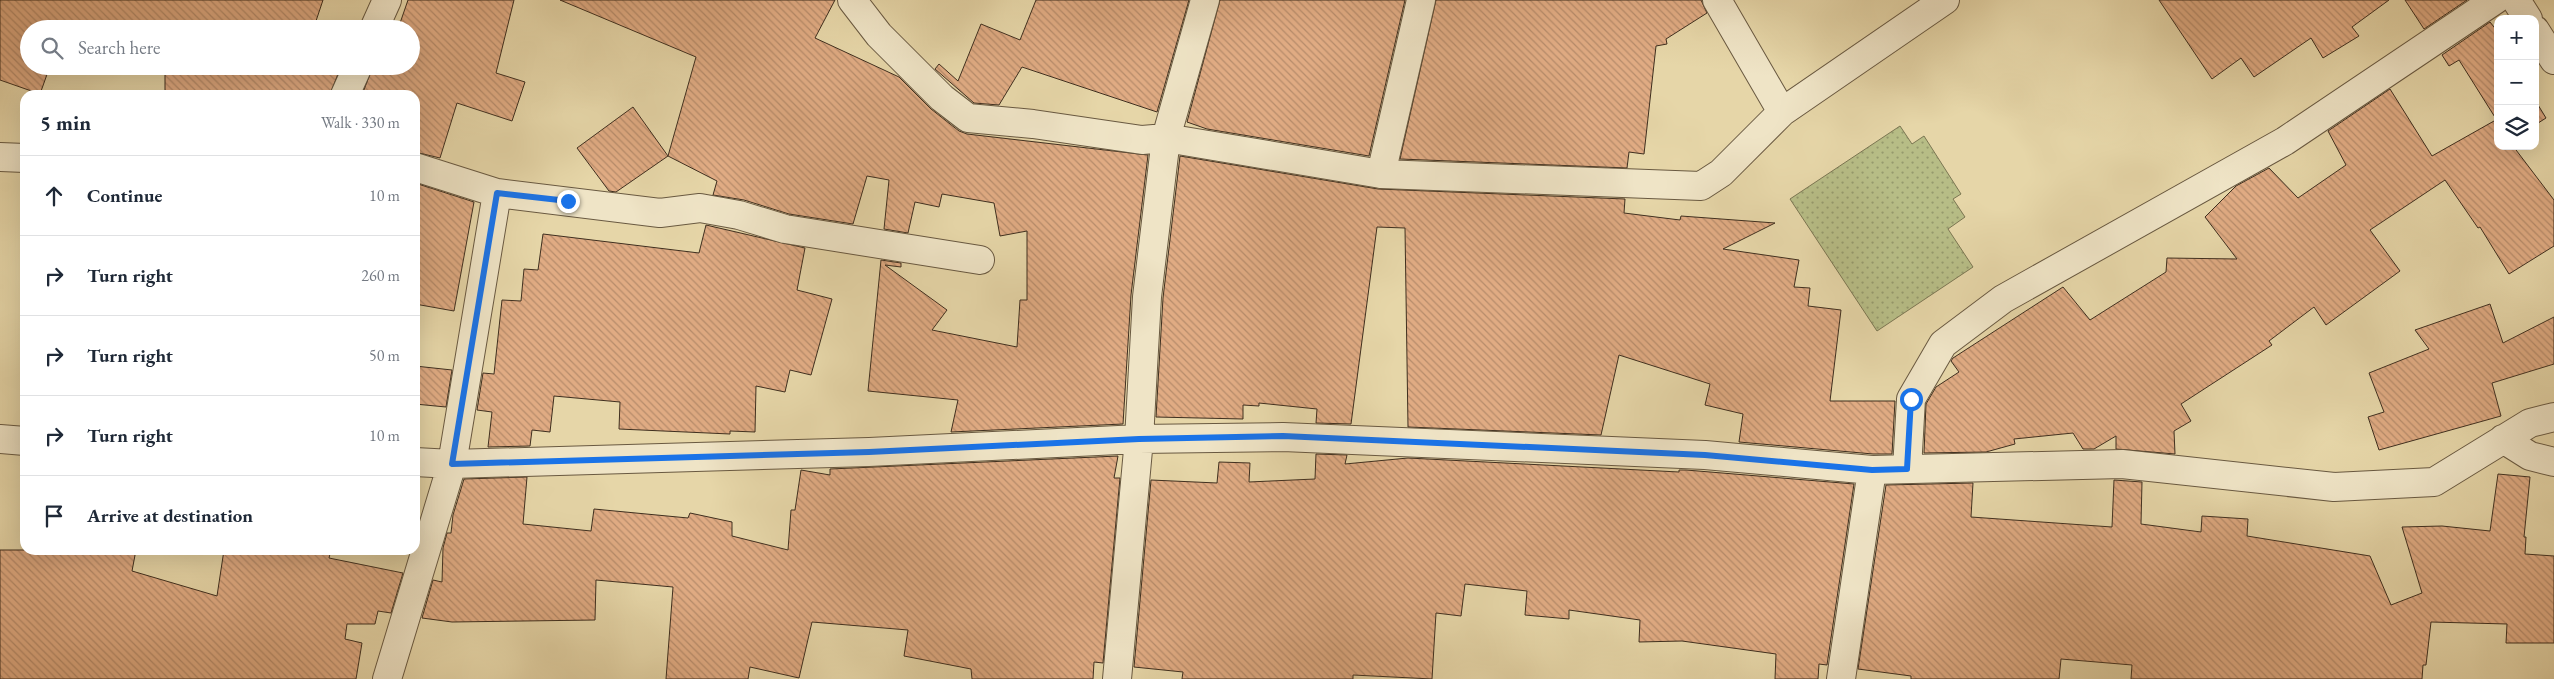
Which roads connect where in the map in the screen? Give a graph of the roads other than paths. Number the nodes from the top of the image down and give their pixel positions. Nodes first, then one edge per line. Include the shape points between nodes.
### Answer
1 (387, 0) edge
2 (852, 0) edge
3 (1205, 0) edge
4 (1421, 0) edge
5 (1717, 0) edge
6 (1945, 0) edge
7 (2495, 0) edge
8 (2516, 0) edge
9 (2525, 15) edge
10 (378, 20) edge
11 (2539, 36) edge
12 (2554, 60) edge
13 (354, 75) edge
14 (347, 90) edge
15 (1782, 112) junction
16 (1166, 138) junction
17 (0, 157) edge
18 (20, 158) edge
19 (420, 169) edge
20 (1381, 174) junction
21 (497, 193) junction
22 (980, 260) dead end
23 (2554, 417) edge
24 (1139, 439) junction
25 (2503, 439) junction
26 (0, 440) edge
27 (20, 441) edge
28 (420, 462) edge
29 (2554, 462) edge
30 (452, 464) junction
31 (1907, 469) junction
32 (1872, 470) junction
33 (387, 679) edge
34 (1117, 679) edge
35 (1841, 679) edge

1 - 10 street
2 - 16 street via 879,35 942,98 968,118 1142,140
3 - 16 street
4 - 20 street
5 - 15 street
6 - 15 street
7 - 31 street via 2285,141 2003,299 1942,344 1911,399
8 - 9 street
11 - 12 street
13 - 14 street
15 - 20 street via 1721,173 1701,186
16 - 20 street
16 - 24 street via 1147,298
17 - 18 street
19 - 21 street
21 - 22 street via 660,213 700,208 740,215 785,229
21 - 30 street
23 - 25 street via 2530,423
24 - 30 street via 869,452
24 - 32 street via 1312,438 1705,455
24 - 34 street
25 - 29 street via 2530,456
25 - 31 street via 2434,482 2334,487 2122,464
26 - 27 street
28 - 30 street
30 - 33 street
31 - 32 street
32 - 35 street

